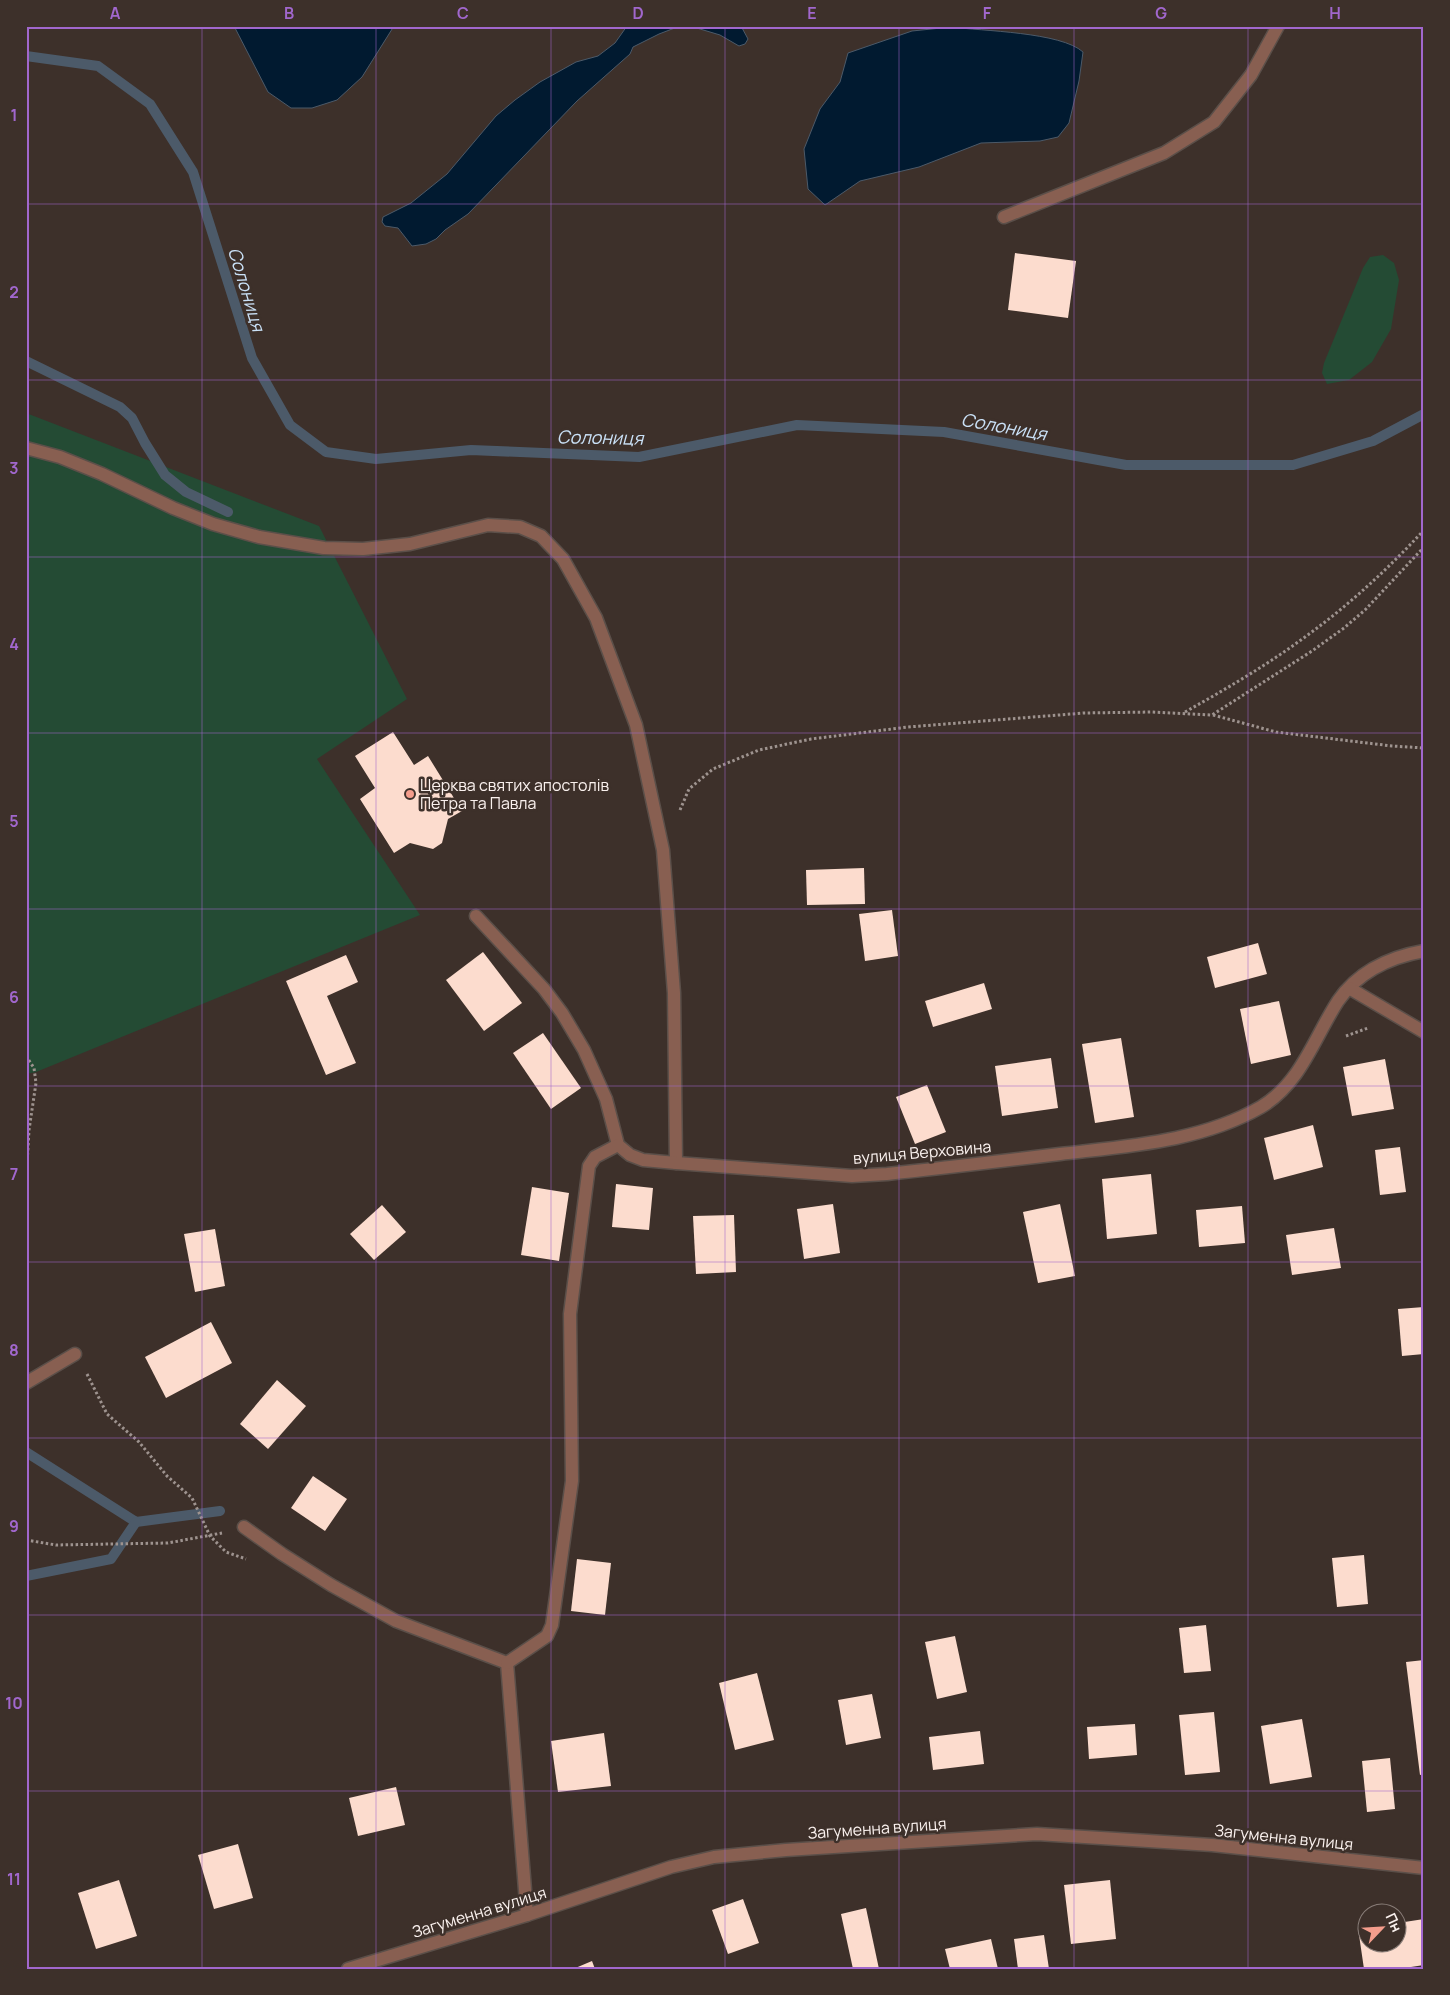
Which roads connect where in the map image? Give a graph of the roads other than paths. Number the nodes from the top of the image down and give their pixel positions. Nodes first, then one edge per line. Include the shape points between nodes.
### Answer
1 (1278, 26) edge
2 (1004, 217) dead end
3 (26, 448) edge
4 (476, 916) dead end
5 (1424, 950) edge
6 (1349, 988) junction
7 (1424, 1032) edge
8 (618, 1145) junction
9 (676, 1163) junction
10 (75, 1354) road end
11 (26, 1383) edge
12 (244, 1527) road end
13 (507, 1663) junction
14 (1424, 1868) edge
15 (526, 1915) junction
16 (348, 1969) edge

1 - 2 street via 1252,75 1214,122 1164,153
3 - 9 street via 102,474 213,524 259,537 324,548 363,549 410,544 488,525 520,527 541,536 563,559 596,618 636,725 663,850 674,993
4 - 8 street via 562,1013 584,1050 606,1099
5 - 6 street, вулиця Верховина via 1386,962
6 - 7 street
6 - 9 street, вулиця Верховина via 1338,1001 1308,1057 1285,1087 1262,1106 1208,1130 1134,1146 886,1174 852,1176
8 - 9 street, вулиця Верховина via 643,1160
8 - 13 street via 595,1157 589,1166 570,1314 572,1481 552,1624 547,1636
10 - 11 street
12 - 13 street via 331,1585 396,1621
13 - 15 street
14 - 15 street, Загуменна вулиця via 1212,1845 1037,1834 786,1850 714,1858 671,1867
15 - 16 street, Загуменна вулиця

